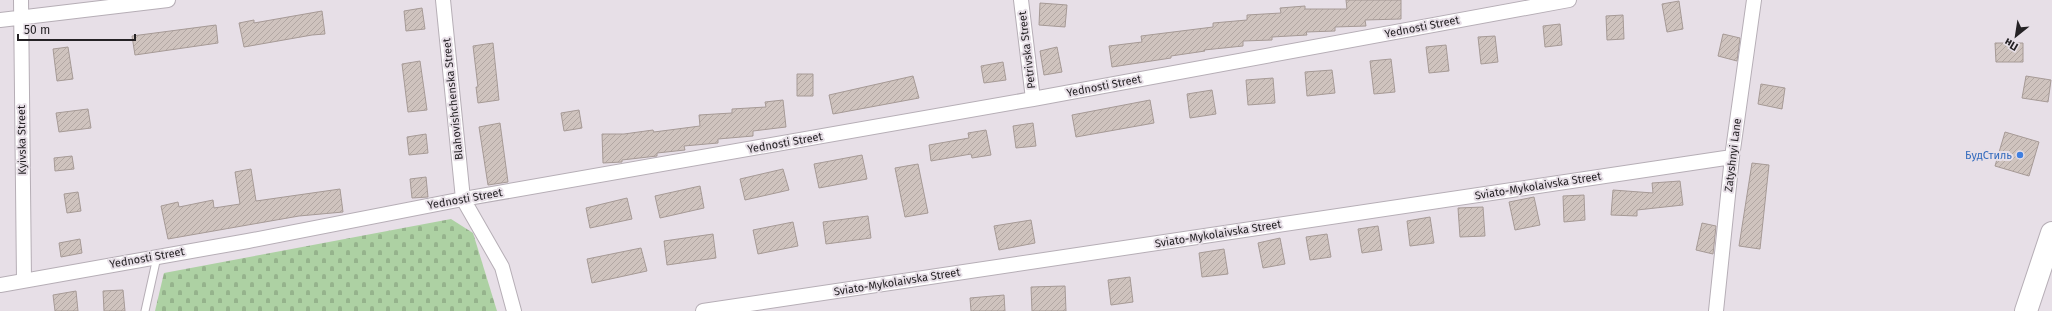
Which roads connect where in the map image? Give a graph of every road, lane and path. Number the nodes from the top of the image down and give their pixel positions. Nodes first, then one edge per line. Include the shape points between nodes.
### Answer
1 (21, 0) edge
2 (168, 0) edge
3 (443, 0) edge
4 (1021, 0) edge
5 (1569, 0) edge
6 (1754, 0) edge
7 (1509, 5) edge
8 (21, 18) junction
9 (0, 20) edge
10 (1034, 99) junction
11 (1732, 157) junction
12 (463, 199) junction
13 (2052, 233) edge
14 (157, 256) junction
15 (24, 280) junction
16 (0, 285) edge
17 (145, 311) edge
18 (514, 311) edge
19 (704, 311) edge
20 (1716, 311) edge
21 (2026, 311) edge

1 - 8 street, Kyivska Street
2 - 8 street
3 - 12 street, Blahovishchenska Street
4 - 10 street, Petrivska Street
5 - 7 street, Yednosti Street
6 - 11 street, Zatyshnyi Lane
7 - 10 street, Yednosti Street
8 - 9 street
8 - 15 street, Kyivska Street
10 - 12 street, Yednosti Street
11 - 19 street, Sviato-Mykolaivska Street
11 - 20 street, Zatyshnyi Lane
12 - 14 street, Yednosti Street
12 - 18 street via 502,267
13 - 21 highway
14 - 15 street, Yednosti Street
14 - 17 lane
15 - 16 street, Yednosti Street

